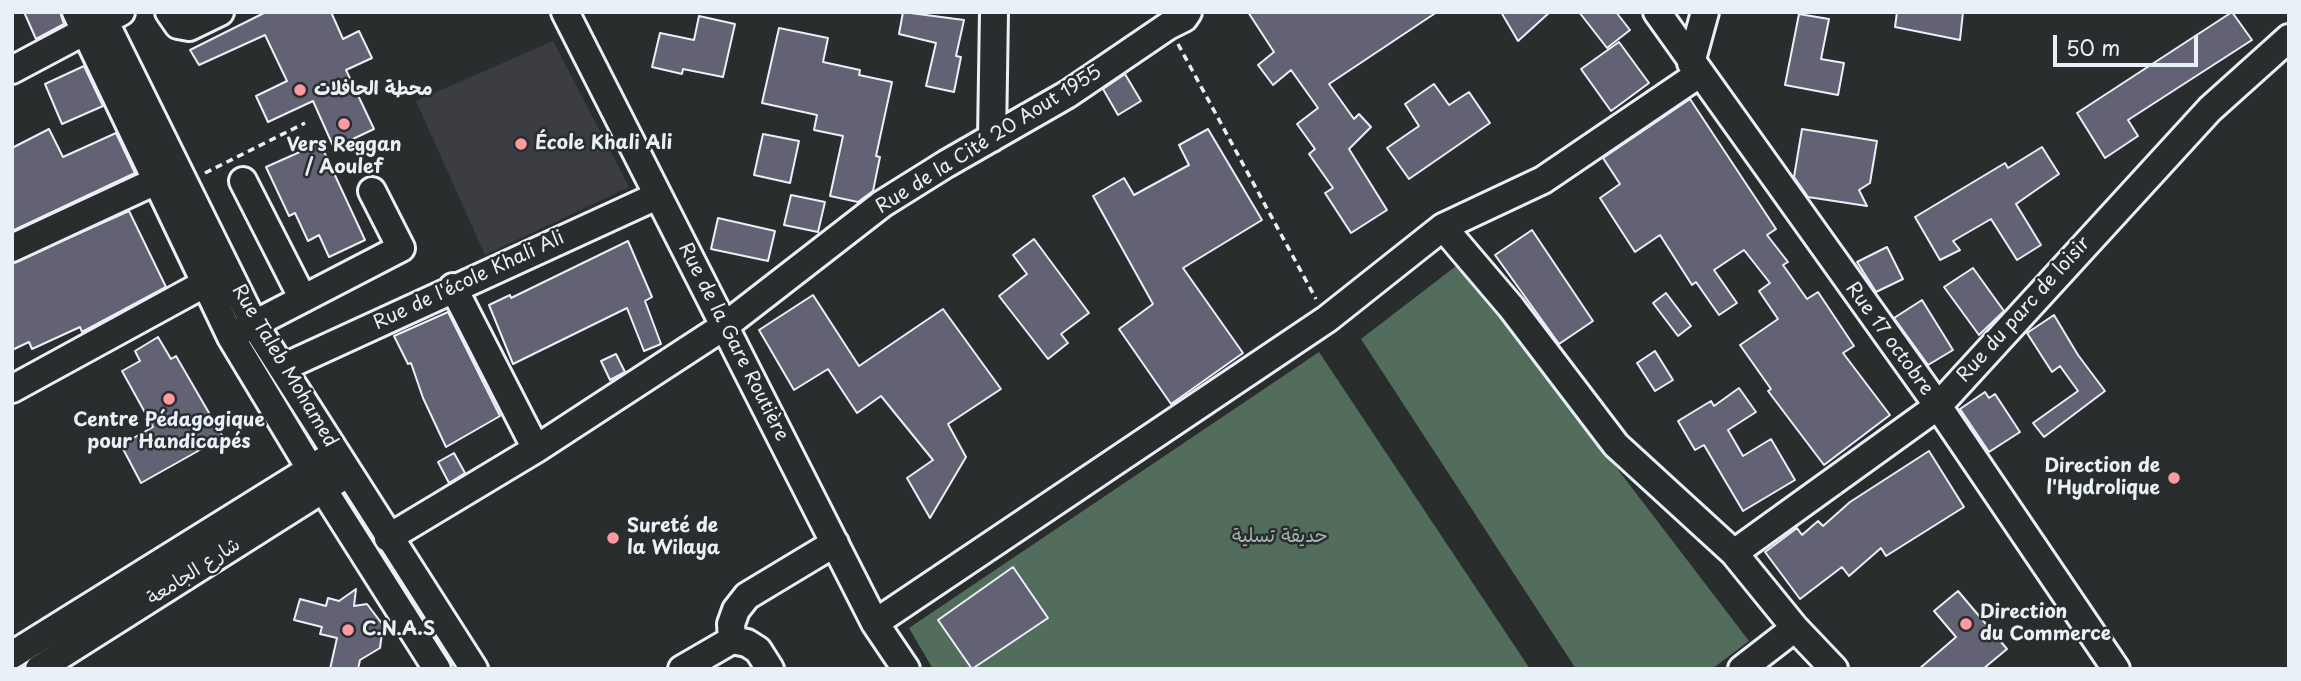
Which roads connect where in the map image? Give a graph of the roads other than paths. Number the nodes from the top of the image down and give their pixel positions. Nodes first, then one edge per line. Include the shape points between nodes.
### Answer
1 (169, 12) edge
2 (220, 12) edge
3 (565, 12) edge
4 (994, 12) edge
5 (1657, 12) edge
6 (1705, 12) edge
7 (97, 18) edge
8 (1178, 19) edge
9 (2289, 38) edge
10 (1695, 69) junction
11 (12, 70) edge
12 (992, 138) junction
13 (156, 181) junction
14 (243, 181) dead end
15 (372, 191) dead end
16 (657, 196) junction
17 (1443, 228) junction
18 (12, 248) edge
19 (204, 284) junction
20 (453, 288) junction
21 (303, 299) junction
22 (726, 325) junction
23 (243, 330) junction
24 (282, 368) junction
25 (12, 388) edge
26 (1938, 406) junction
27 (536, 449) junction
28 (341, 463) junction
29 (317, 479) junction
30 (388, 538) junction
31 (835, 543) junction
32 (1734, 553) junction
33 (875, 623) junction
34 (1795, 628) junction
35 (732, 640) junction
36 (12, 655) edge
37 (39, 669) edge
38 (437, 669) edge
39 (474, 669) edge
40 (682, 669) edge
41 (770, 669) edge
42 (906, 669) edge
43 (1742, 669) edge
44 (1834, 669) edge
45 (2116, 669) edge

1 - 2 street via 178,25 189,27
3 - 16 street, Rue de la Gare Routière
4 - 12 street
5 - 10 street, Rue 17 octobre
6 - 10 street
7 - 11 street
7 - 13 street, Rue Taleb Mohamed
7 - 23 street, Rue Taleb Mohamed via 184,183
8 - 12 street, Rue de la Cité 20 Aout 1955 via 1068,94
9 - 26 street, Rue du parc de loisir via 2210,109
10 - 17 street via 1543,180
10 - 26 street, Rue 17 octobre
12 - 22 street, Rue de la Cité 20 Aout 1955 via 882,204
13 - 18 street
13 - 19 street, Rue Taleb Mohamed
14 - 21 street
15 - 21 street via 401,248
16 - 20 street, Rue de l'école Khali Ali
16 - 22 street, Rue de la Gare Routière
17 - 32 street via 1511,307 1616,445
17 - 33 street via 1327,319
19 - 23 street, Rue Taleb Mohamed
19 - 25 street
20 - 24 street, Rue de l'école Khali Ali
20 - 27 street
21 - 23 street
22 - 27 street, Rue de la Cité 20 Aout 1955
22 - 31 street, Rue de la Gare Routière
23 - 24 street, Rue Taleb Mohamed
23 - 29 street, Rue Taleb Mohamed
24 - 28 street, Rue Taleb Mohamed
26 - 32 street, Rue du parc de loisir
26 - 45 street, Rue 17 octobre
27 - 30 street, Rue de la Cité 20 Aout 1955
28 - 29 street
28 - 30 street, Rue Taleb Mohamed
29 - 36 street, شارع الجامعة
29 - 37 street, شارع الجامعة
29 - 38 street, Rue Taleb Mohamed
30 - 39 street, Rue Taleb Mohamed
31 - 33 street, Rue de la Gare Routière
31 - 35 street via 747,596 731,624
32 - 34 street
33 - 42 street, Rue de la Gare Routière
34 - 43 street
34 - 44 street
35 - 40 street
35 - 41 street via 758,650

